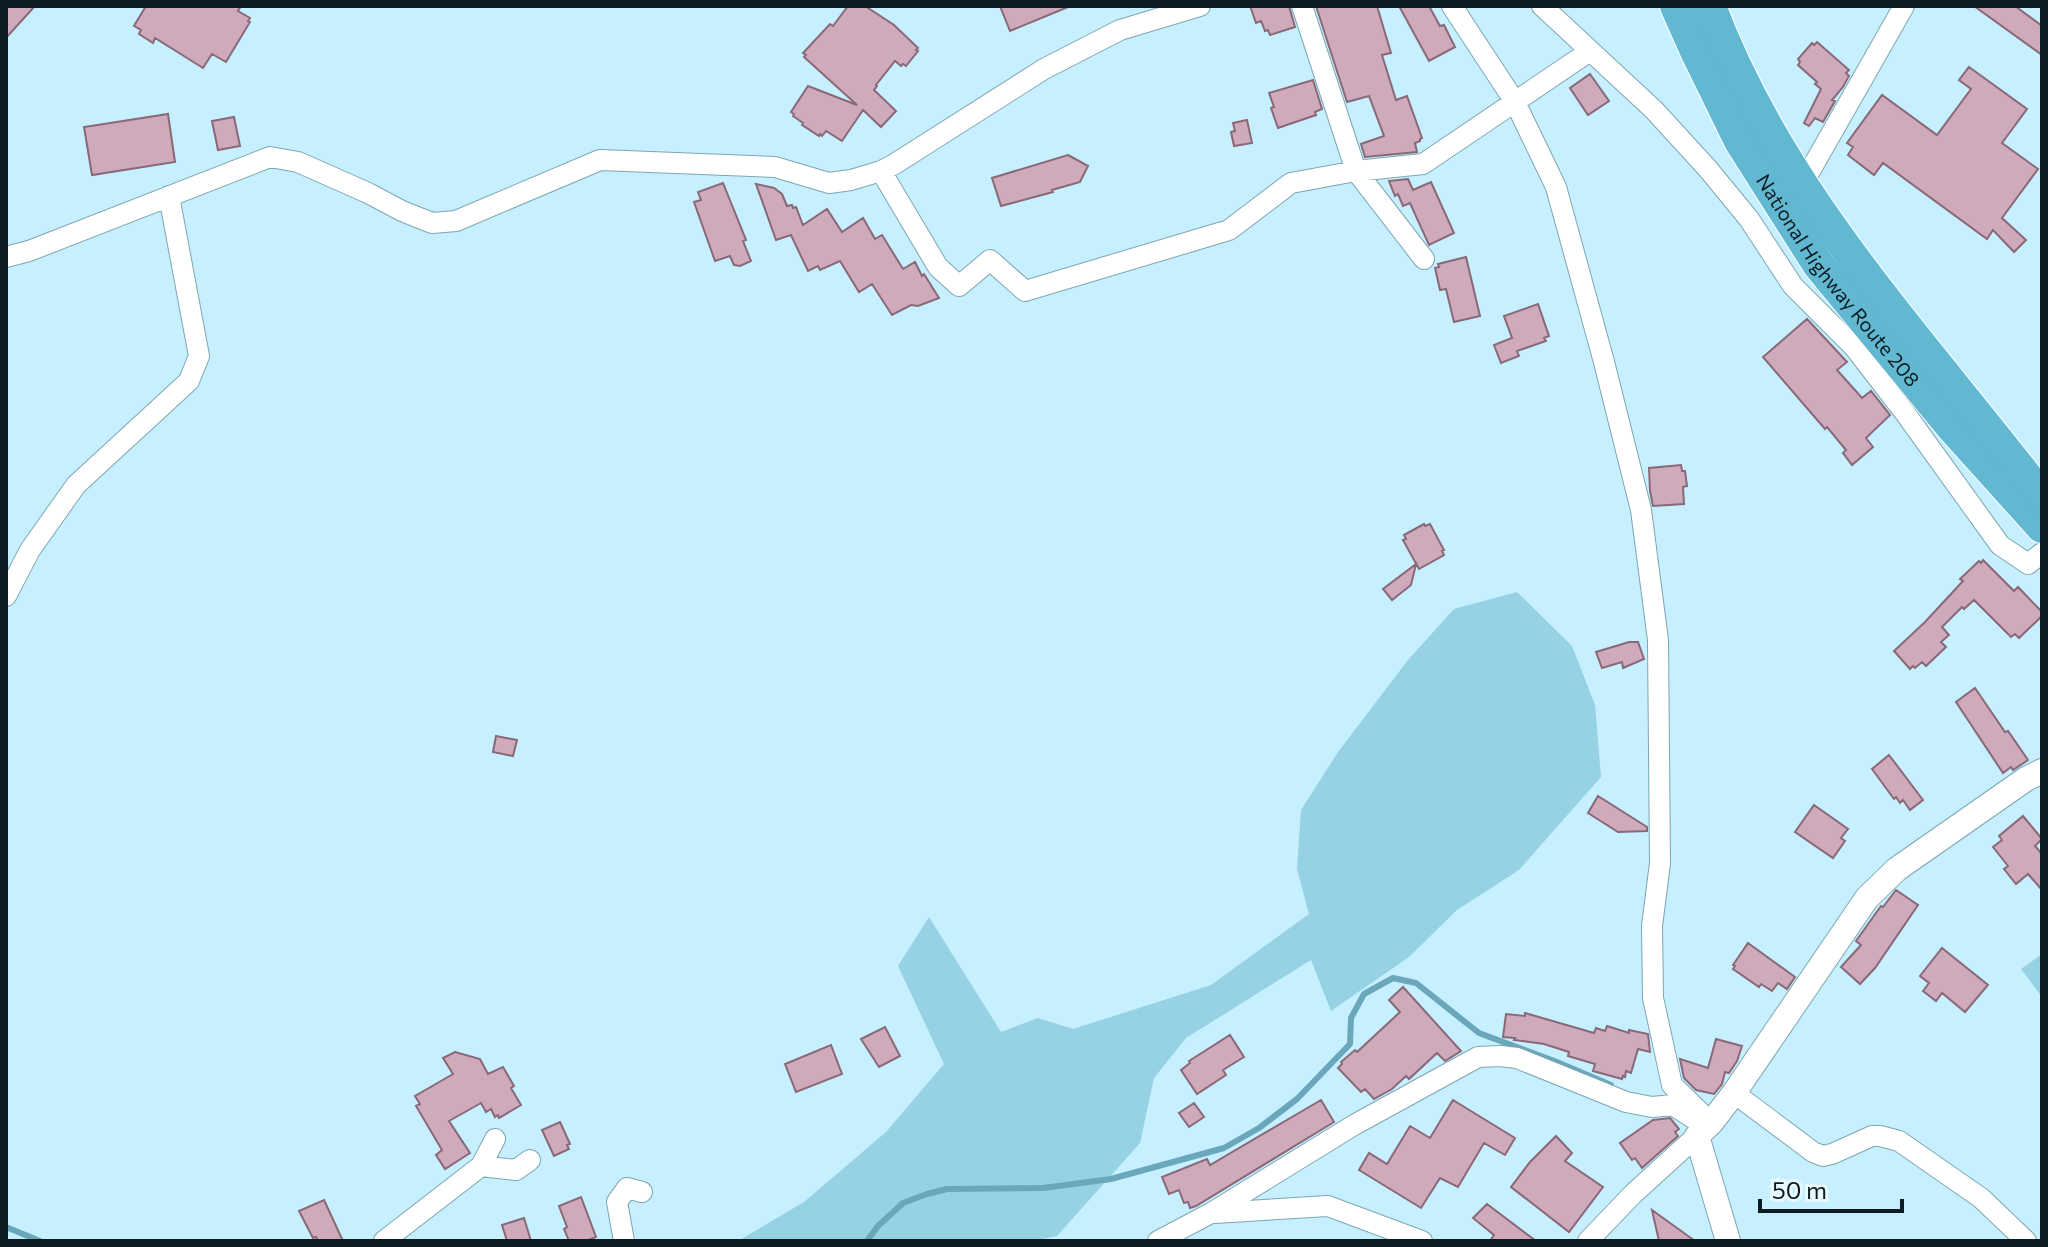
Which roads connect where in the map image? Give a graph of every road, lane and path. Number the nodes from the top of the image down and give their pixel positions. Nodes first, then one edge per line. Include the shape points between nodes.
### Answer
1 (1200, 6) edge
2 (1302, 6) edge
3 (1452, 6) edge
4 (1542, 6) edge
5 (1676, 6) edge
6 (1710, 6) edge
7 (1904, 6) edge
8 (1590, 51) junction
9 (1515, 102) junction
10 (881, 171) junction
11 (1356, 171) junction
12 (1802, 185) junction
13 (169, 196) junction
14 (6, 257) edge
15 (1424, 259) dead end
16 (1818, 264) junction
17 (1793, 286) junction
18 (2042, 497) edge
19 (2042, 527) edge
20 (2042, 553) edge
21 (6, 596) edge
22 (2042, 771) edge
23 (1734, 1093) junction
24 (1706, 1127) junction
25 (495, 1139) dead end
26 (530, 1160) dead end
27 (481, 1166) junction
28 (642, 1192) dead end
29 (1211, 1213) junction
30 (384, 1241) edge
31 (624, 1241) edge
32 (1158, 1241) edge
33 (1422, 1241) edge
34 (1588, 1241) edge
35 (1728, 1241) edge
36 (2026, 1241) edge

1 - 10 street via 1120,30 1044,69
2 - 11 street
3 - 9 street
4 - 8 street
5 - 16 highway, National Highway Route 208 via 1740,141
6 - 12 highway, National Highway Route 208 via 1764,124
7 - 12 street
8 - 9 street
8 - 17 street via 1708,169
9 - 11 street via 1423,164
9 - 24 street via 1556,187 1641,510 1658,640 1660,863 1652,926 1653,998 1672,1085
10 - 11 street via 938,267 959,286 990,260 1025,291 1229,230 1291,183
10 - 13 street via 829,183 775,167 600,160 456,221 432,223 298,162 270,157
11 - 15 street
12 - 18 highway, National Highway Route 208
13 - 14 street
13 - 21 street via 199,356 189,381 76,485 30,550
16 - 17 street
16 - 19 highway, National Highway Route 208
17 - 20 street via 1854,347 2000,545 2028,564
22 - 23 street via 1897,869 1867,898
23 - 24 street
23 - 36 street via 1823,1156 1872,1136 1899,1141 1981,1198
24 - 29 street via 1673,1105 1626,1102 1517,1058 1478,1057
24 - 34 street
24 - 35 street via 1697,1136
25 - 27 street
26 - 27 street via 516,1170
27 - 30 street via 443,1187
28 - 31 street via 627,1188 617,1202
29 - 32 street
29 - 33 street via 1328,1206

